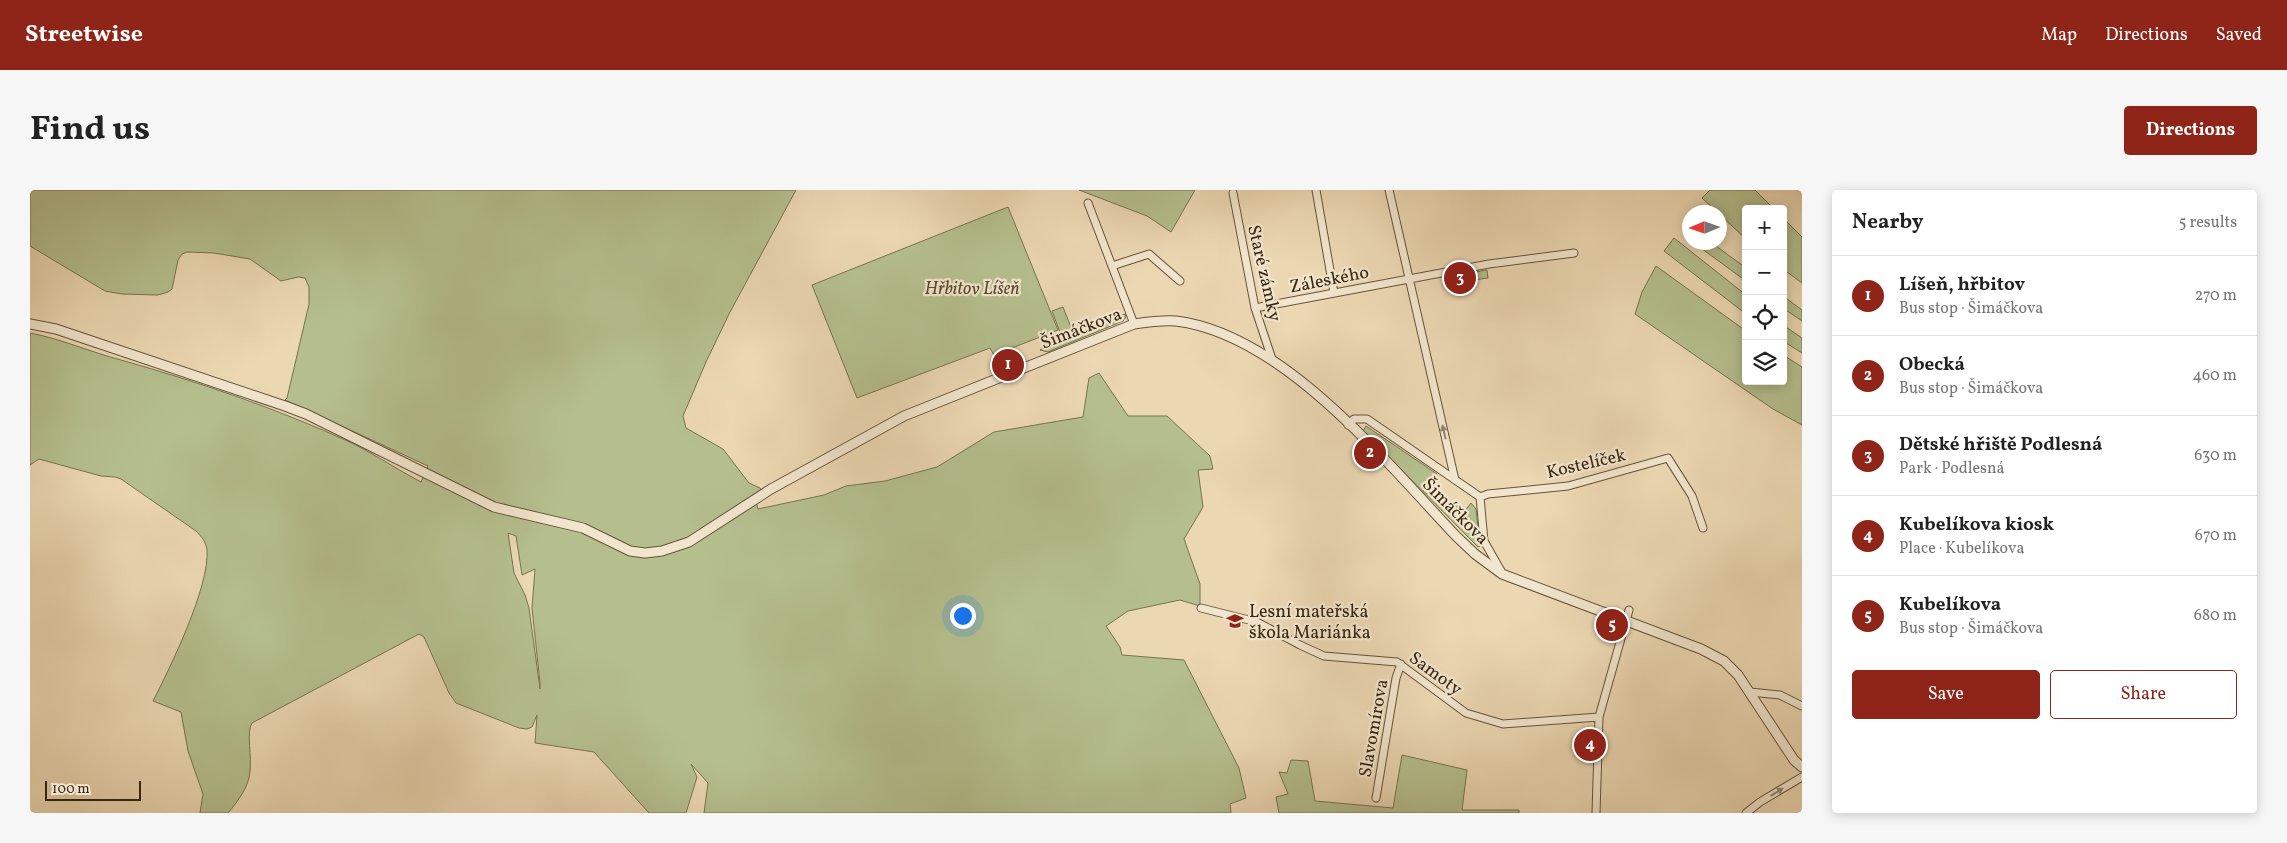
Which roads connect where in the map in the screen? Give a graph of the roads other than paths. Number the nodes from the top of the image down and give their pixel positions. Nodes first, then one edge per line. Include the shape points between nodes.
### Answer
1 (1316, 190) edge
2 (1389, 190) edge
3 (1233, 193) dead end
4 (1088, 203) dead end
5 (1574, 253) dead end
6 (1112, 266) junction
7 (1409, 279) junction
8 (1180, 281) dead end
9 (1334, 293) junction
10 (1255, 308) junction
11 (30, 324) edge
12 (1134, 324) junction
13 (1272, 359) junction
14 (1348, 425) junction
15 (1455, 480) junction
16 (1480, 497) junction
17 (1704, 528) dead end
18 (1502, 574) junction
19 (1201, 608) dead end
20 (1629, 610) dead end
21 (1625, 621) junction
22 (1401, 664) junction
23 (1750, 692) junction
24 (1802, 706) edge
25 (1599, 717) junction
26 (1802, 768) edge
27 (1802, 778) edge
28 (1376, 798) dead end
29 (1751, 812) edge
30 (1596, 813) edge

1 - 9 street
2 - 7 street
3 - 10 street, Staré zámky
4 - 6 street
5 - 7 street, Záleského
6 - 8 street via 1148,254
6 - 12 street
7 - 9 street, Záleského
15 -> 7 street
9 - 10 street, Záleského
10 - 13 street, Staré zámky
11 - 12 street, Šimáčkova via 56,329 285,406 494,508 583,528 630,551 645,553 689,542 764,494 904,416
12 - 13 street, Šimáčkova via 1175,321 1200,326
13 - 14 street, Šimáčkova via 1318,394
14 - 15 street, Šimáčkova via 1360,417 1367,420
14 - 18 street, Šimáčkova via 1456,536
15 - 16 street, Šimáčkova
16 - 17 street, Kostelíček via 1568,486 1668,458 1692,496
16 - 18 street, Šimáčkova via 1484,540
18 - 21 street, Šimáčkova
19 - 22 street, Samoty via 1257,622 1324,656
20 - 21 street
21 - 23 street, Šimáčkova via 1712,654 1730,666
21 - 25 street
22 - 25 street, Samoty via 1466,713 1503,724
22 - 28 street, Slavomírova
23 - 24 street via 1780,696
23 - 26 street, Šimáčkova
25 - 30 street
29 -> 27 street via 1760,802

